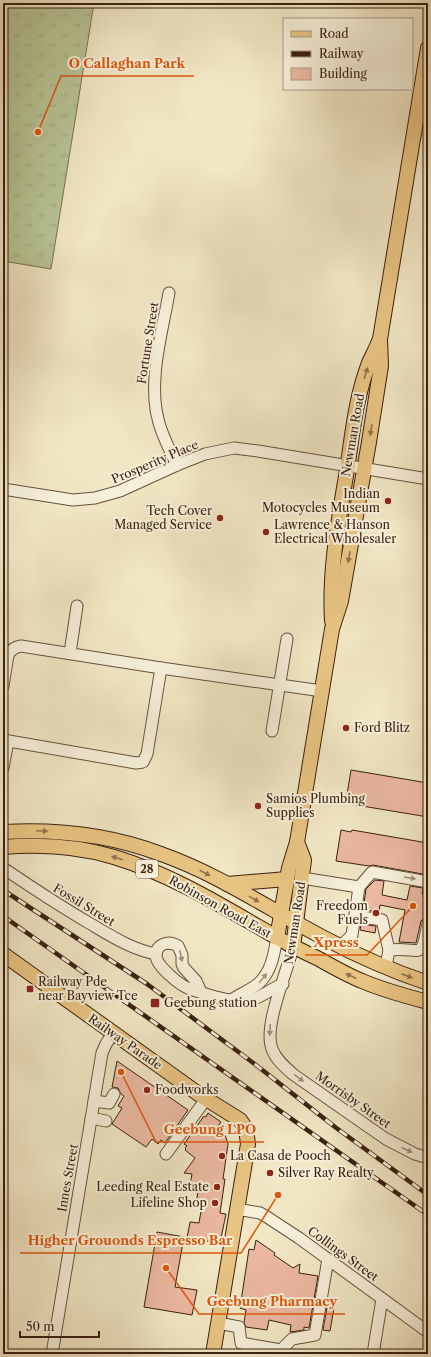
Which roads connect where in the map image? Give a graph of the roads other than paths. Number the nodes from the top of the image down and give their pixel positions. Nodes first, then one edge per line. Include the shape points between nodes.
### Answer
1 (428, 48) edge
2 (169, 293) dead end
3 (380, 339) junction
4 (177, 465) junction
5 (347, 466) junction
6 (364, 469) junction
7 (428, 479) edge
8 (3, 489) edge
9 (77, 606) dead end
10 (332, 629) junction
11 (287, 639) dead end
12 (70, 653) junction
13 (161, 668) junction
14 (280, 684) junction
15 (3, 686) edge
16 (322, 691) junction
17 (272, 731) dead end
18 (5, 740) edge
19 (3, 768) edge
20 (3, 832) edge
21 (297, 842) junction
22 (3, 847) edge
23 (3, 868) edge
24 (302, 878) junction
25 (287, 879) junction
26 (428, 882) edge
27 (227, 884) junction
28 (359, 887) junction
29 (281, 914) junction
30 (355, 916) junction
31 (297, 923) junction
32 (428, 923) edge
33 (277, 938) junction
34 (293, 947) junction
35 (340, 947) junction
36 (389, 950) junction
37 (3, 954) edge
38 (156, 954) junction
39 (386, 967) junction
40 (428, 983) edge
41 (283, 984) junction
42 (201, 992) junction
43 (231, 1000) junction
44 (428, 1002) edge
45 (113, 1033) junction
46 (272, 1050) joint
47 (114, 1094) dead end
48 (206, 1099) junction
49 (94, 1101) junction
50 (91, 1118) junction
51 (106, 1121) dead end
52 (166, 1154) dead end
53 (428, 1158) edge
54 (237, 1208) junction
55 (328, 1259) junction
56 (382, 1299) junction
57 (218, 1323) junction
58 (428, 1332) edge
59 (52, 1354) edge
60 (213, 1354) edge
61 (373, 1354) edge

1 - 3 main road, Newman Road
2 - 4 street, Fortune Street via 155,373 154,396 158,423
5 -> 3 main road, Newman Road via 361,388
3 -> 6 main road, Newman Road via 381,366
4 - 5 street, Prosperity Place via 205,454 234,448
4 - 8 street, Prosperity Place via 120,492 95,498 73,500
5 - 6 street, Prosperity Place
5 - 10 main road, Newman Road via 332,560
6 - 7 street, Prosperity Place
6 -> 10 main road, Newman Road via 341,601
9 - 12 street
10 - 16 main road, Newman Road
11 - 14 street
12 - 13 street
12 - 15 street via 15,647 8,655
13 - 14 street
13 - 18 street via 147,754 143,762 136,763
14 - 16 street
14 - 17 street
16 - 21 main road, Newman Road
18 - 19 street
20 -> 27 main road, Robinson Road East / 28 via 40,831 112,840 161,854
21 - 24 main road, Newman Road via 304,860
21 - 25 main road, Newman Road
33 -> 22 main road, Robinson Road East / 28 via 180,884 129,862 72,848
23 - 38 street, Fossil Street via 121,942
24 - 28 street
24 - 31 main road, Newman Road
25 - 27 main road
25 - 29 main road, Newman Road
28 -> 26 street via 372,872
27 -> 29 main road, Robinson Road East / 28
28 - 30 street
29 - 31 main road, Robinson Road East / 28
29 - 33 main road, Newman Road
30 - 35 street via 352,935
30 - 36 street via 382,920
31 - 34 main road, Newman Road
31 - 35 main road, Robinson Road East / 28
32 - 36 street via 425,942 419,950
33 - 34 main road, Robinson Road East / 28
43 -> 33 street via 255,986 265,976
34 - 41 street, Newman Road
44 -> 34 main road, Robinson Road East / 28 via 360,981
35 - 39 main road, Robinson Road East / 28
36 - 39 street
37 - 45 main road, Railway Parade
38 - 42 street via 159,965 165,971 189,989
38 -> 42 street via 159,947 168,942 178,946 182,964 196,981
39 -> 40 main road, Robinson Road East / 28
41 - 43 street via 254,1000
41 -> 46 street, Newman Road via 271,1023
42 - 43 street
45 - 48 main road, Railway Parade
45 - 49 street, Innes Street via 102,1053
46 -> 53 street, Morrisby Street via 294,1075 386,1140
47 - 49 street via 109,1103
48 - 52 street
48 - 54 main road, Railway Parade via 240,1120 246,1129 248,1144
49 - 50 street, Innes Street
50 - 51 street
50 - 59 street, Innes Street
54 - 55 street, Collings Street via 260,1213
54 - 57 main road
55 - 56 street, Collings Street
55 - 57 street via 315,1336 292,1339 282,1350 241,1343 239,1327
56 - 58 street, Collings Street
56 - 61 street
57 - 60 main road

